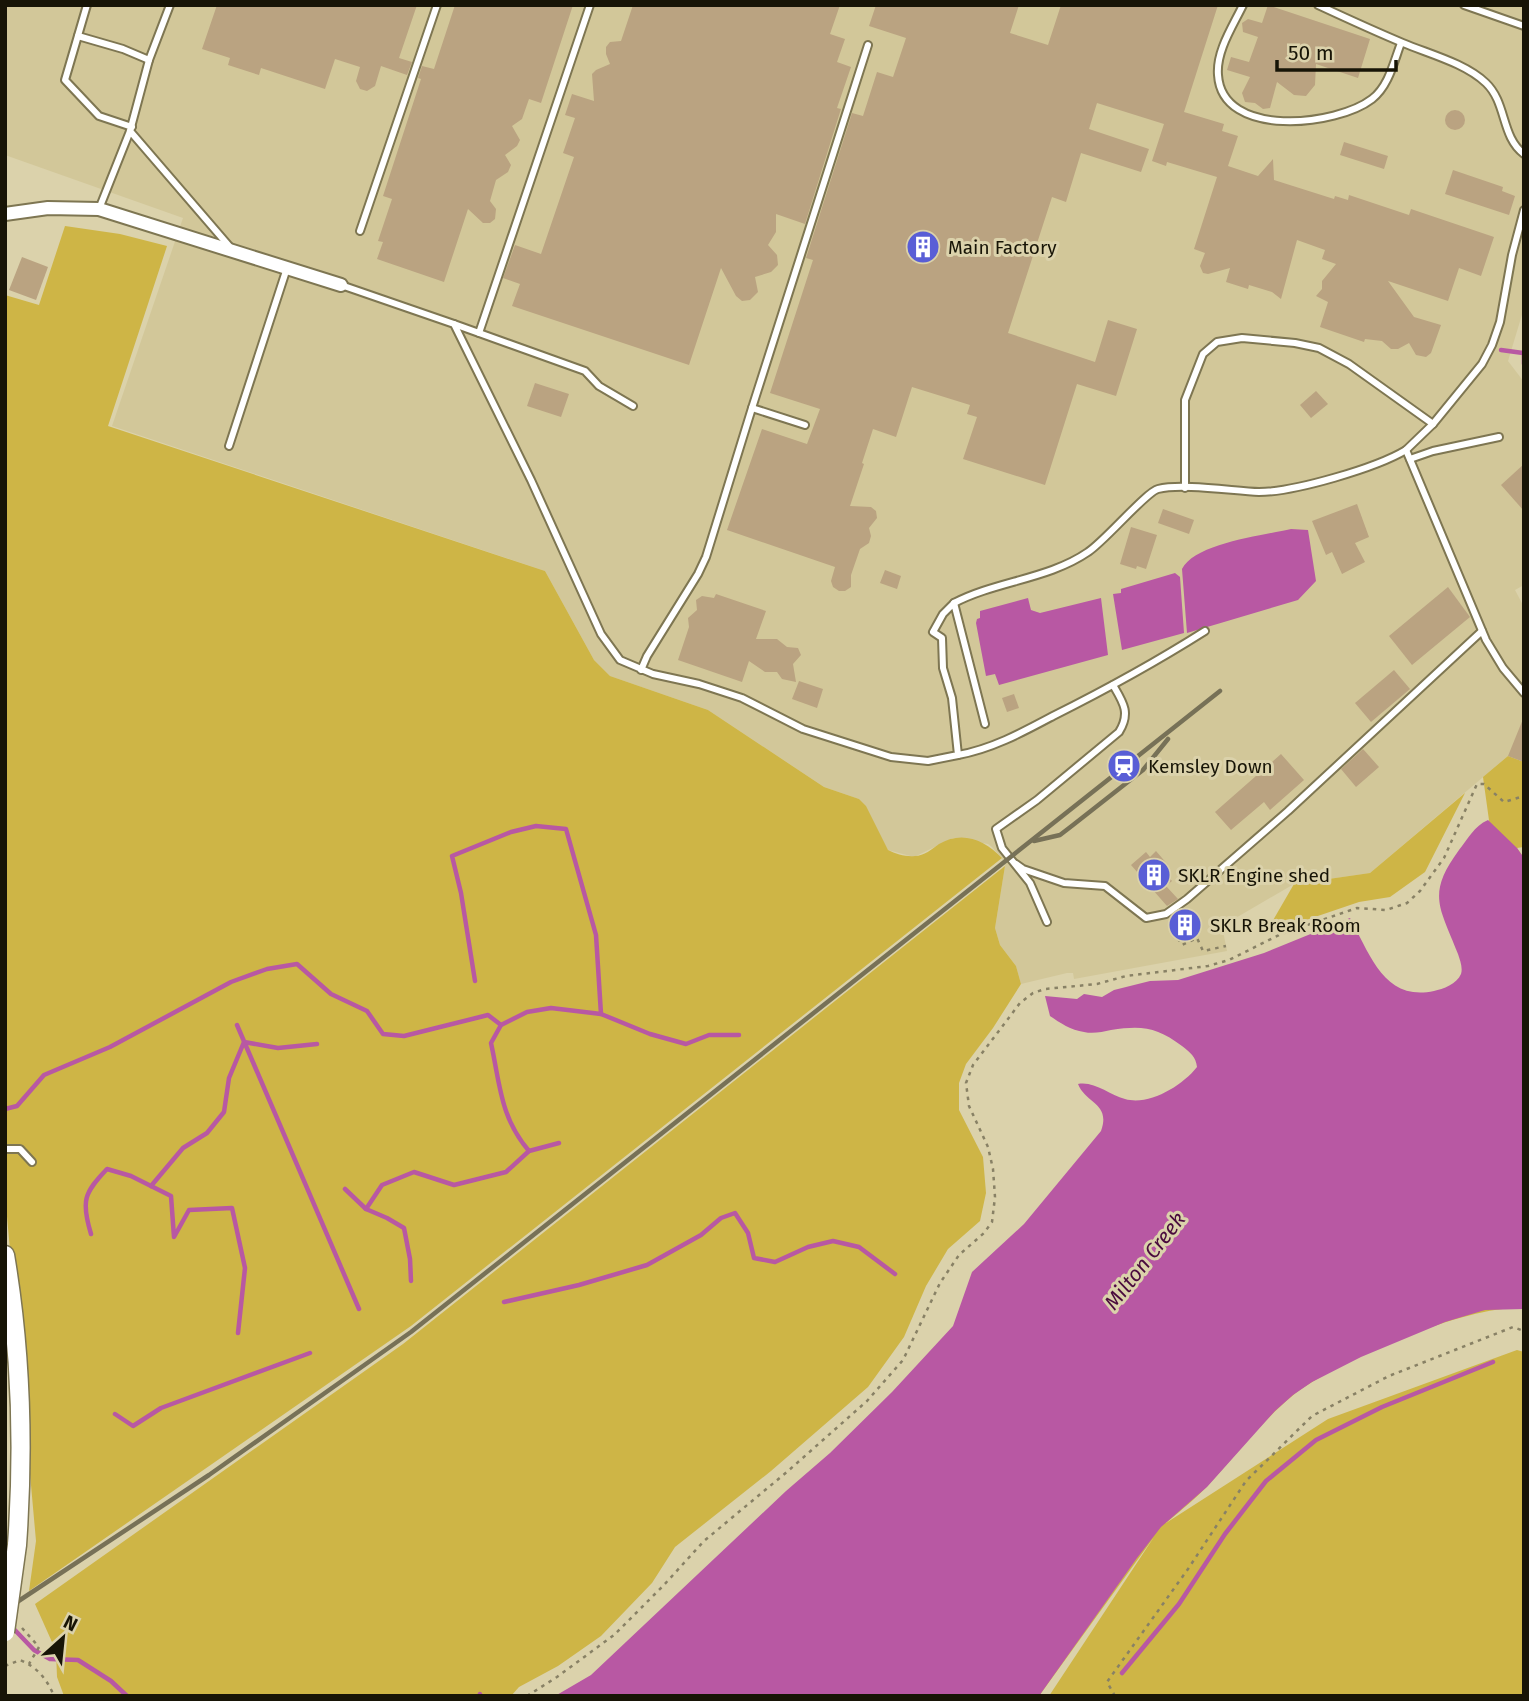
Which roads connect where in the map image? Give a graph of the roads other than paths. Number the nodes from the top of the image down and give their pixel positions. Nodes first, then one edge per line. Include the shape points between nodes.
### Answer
1 (87, 5) edge
2 (170, 5) edge
3 (437, 5) edge
4 (590, 5) edge
5 (1243, 5) edge
6 (1318, 5) edge
7 (1464, 5) edge
8 (1524, 26) edge
9 (78, 36) junction
10 (1402, 43) junction
11 (868, 45) dead end
12 (149, 60) junction
13 (131, 129) junction
14 (1524, 154) edge
15 (99, 209) junction
16 (1524, 210) edge
17 (7, 213) edge
18 (360, 231) dead end
19 (233, 251) junction
20 (286, 268) junction
21 (341, 285) joint
22 (454, 324) junction
23 (479, 333) junction
24 (633, 406) dead end
25 (752, 408) junction
26 (1433, 424) junction
27 (805, 425) dead end
28 (1499, 437) dead end
29 (229, 446) dead end
30 (1406, 450) junction
31 (1410, 459) junction
32 (1185, 488) junction
33 (954, 603) junction
34 (1205, 631) dead end
35 (1482, 631) junction
36 (641, 670) junction
37 (1113, 685) junction
38 (1524, 693) edge
39 (985, 724) dead end
40 (958, 755) junction
41 (1016, 864) junction
42 (1047, 922) dead end
43 (5, 1149) edge
44 (32, 1162) dead end
45 (5, 1255) edge
46 (5, 1632) edge

1 - 9 lane
2 - 12 lane
3 - 18 lane
4 - 23 lane
5 - 10 lane via 1221,51 1219,84 1242,112 1267,120 1307,120 1371,100 1386,81
6 - 10 lane
7 - 8 lane
9 - 12 lane
9 - 13 lane via 65,80 99,116
10 - 14 lane via 1486,83 1499,103 1511,142
11 - 25 lane
12 - 13 lane
13 - 15 lane
13 - 19 lane
15 - 17 street
15 - 19 street
16 - 26 lane via 1495,337 1482,363
19 - 20 street
20 - 21 street
20 - 29 lane
21 - 22 lane
22 - 23 lane
22 - 36 lane via 601,634 615,655
23 - 24 lane via 585,371 599,386
25 - 27 lane
25 - 36 lane via 706,557
26 - 30 lane
26 - 32 lane via 1319,348 1242,338 1217,342 1203,354 1185,400
28 - 31 lane
30 - 31 lane
30 - 32 lane via 1383,462 1292,489
31 - 35 lane
32 - 33 lane via 1151,492 1107,537 1076,560
33 - 39 lane
33 - 40 lane via 933,632 942,638
34 - 37 lane
35 - 38 lane
35 - 41 lane via 1288,811 1187,899 1163,914 1146,918 1105,886 1064,883
36 - 40 lane via 742,698 803,729 891,757 928,761
37 - 40 lane via 1009,738
37 - 41 lane via 1126,710 1119,732 997,827 1000,844
41 - 42 lane
43 - 44 lane via 22,1150
45 - 46 main road, bridge via 20,1400 16,1545

